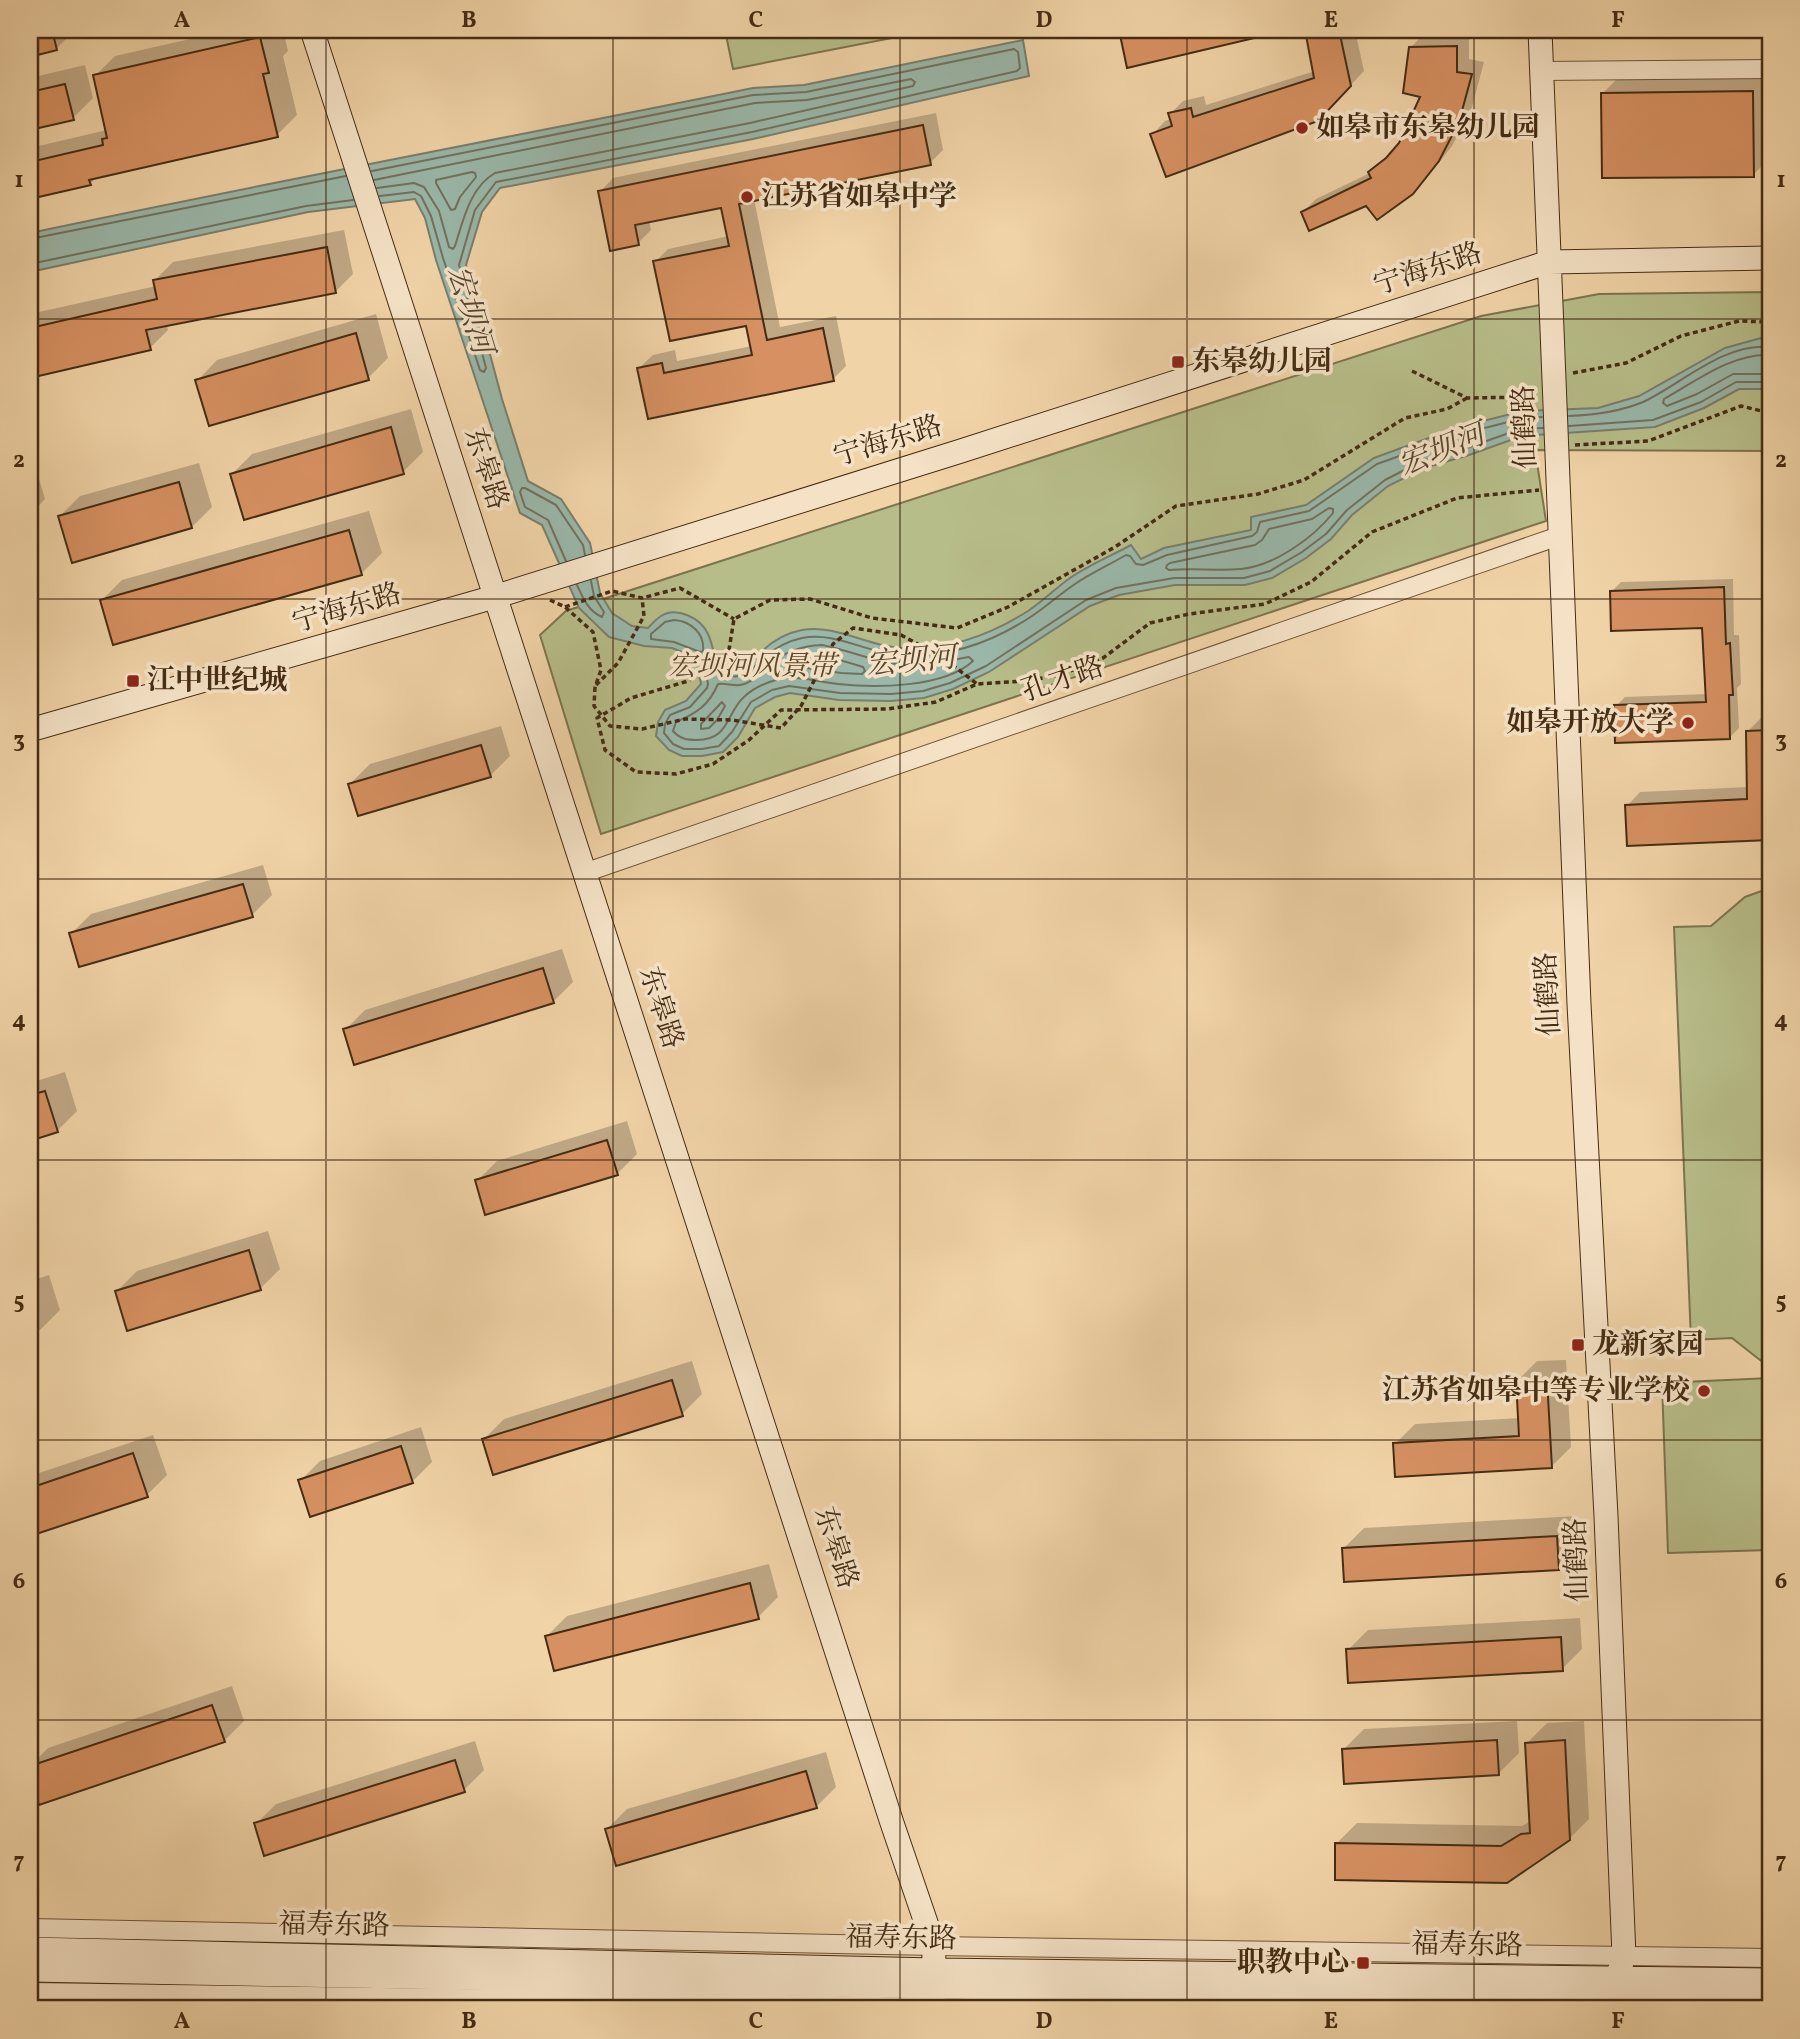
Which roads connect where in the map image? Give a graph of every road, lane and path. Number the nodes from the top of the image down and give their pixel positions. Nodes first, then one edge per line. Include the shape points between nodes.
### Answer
1 (312, 30) edge
2 (1540, 30) edge
3 (1770, 69) edge
4 (1541, 71) junction
5 (1770, 258) edge
6 (1549, 262) junction
7 (1770, 322) edge
8 (1412, 371) dead end
9 (1554, 384) junction
10 (1467, 398) junction
11 (1770, 413) edge
12 (1556, 442) junction
13 (1557, 488) junction
14 (1559, 537) junction
15 (494, 597) junction
16 (642, 598) junction
17 (734, 619) junction
18 (977, 684) junction
19 (595, 687) junction
20 (30, 730) edge
21 (584, 873) junction
22 (30, 1928) edge
23 (934, 1945) junction
24 (30, 1949) edge
25 (1624, 1956) junction
26 (1770, 1958) edge
27 (1770, 1980) edge
28 (32, 1984) edge
29 (934, 1988) edge
30 (1617, 1995) edge
31 (1643, 1995) edge
32 (1770, 2000) edge
33 (46, 2009) edge
34 (1017, 2009) edge

1 - 15 street, 东皋路
2 - 4 street, 仙鹤路
3 - 4 street
4 - 6 street, 仙鹤路
5 - 6 street, 宁海东路
6 - 9 street, 仙鹤路
6 - 15 street, 宁海东路
7 - 9 path via 1739,321 1681,336 1626,363
8 - 10 path
9 - 10 path via 1530,397
9 - 12 street, 仙鹤路
10 - 17 path via 1447,409 1405,418 1304,480 1258,494 1176,506 1115,547 1007,607 957,628 872,618 810,599 770,600
11 - 12 path via 1741,406 1648,441
12 - 13 street, 仙鹤路
13 - 14 street, 仙鹤路
13 - 18 path via 1457,498 1372,532 1311,582 1265,604 1150,623 1103,658 1060,675
14 - 21 street, 孔才路
14 - 25 street, 仙鹤路
15 - 20 street, 宁海东路
15 - 21 street, 东皋路
16 - 17 path via 680,588
16 - 19 path via 644,616 618,663
16 - 19 path via 612,591 565,607 593,632 601,670
17 - 18 path via 728,656 688,681 631,698 597,718 605,750 636,772 676,774 713,764 750,740 781,710 887,709 936,702
18 - 19 path, bridge via 942,657 901,635 853,628 833,644 801,706 781,728 685,719 642,729 610,726 594,706
21 - 23 street, 东皋路
22 - 23 street
23 - 25 street
23 - 29 street, 东皋路
24 - 29 street, 福寿东路
25 - 26 street
25 - 30 street, 仙鹤路
25 - 31 street
27 - 31 street, 福寿东路
28 - 29 street, 福寿东路
28 - 33 street
29 - 30 street, 福寿东路
29 - 34 street
30 - 31 street, 福寿东路
31 - 32 street, 福寿东路

